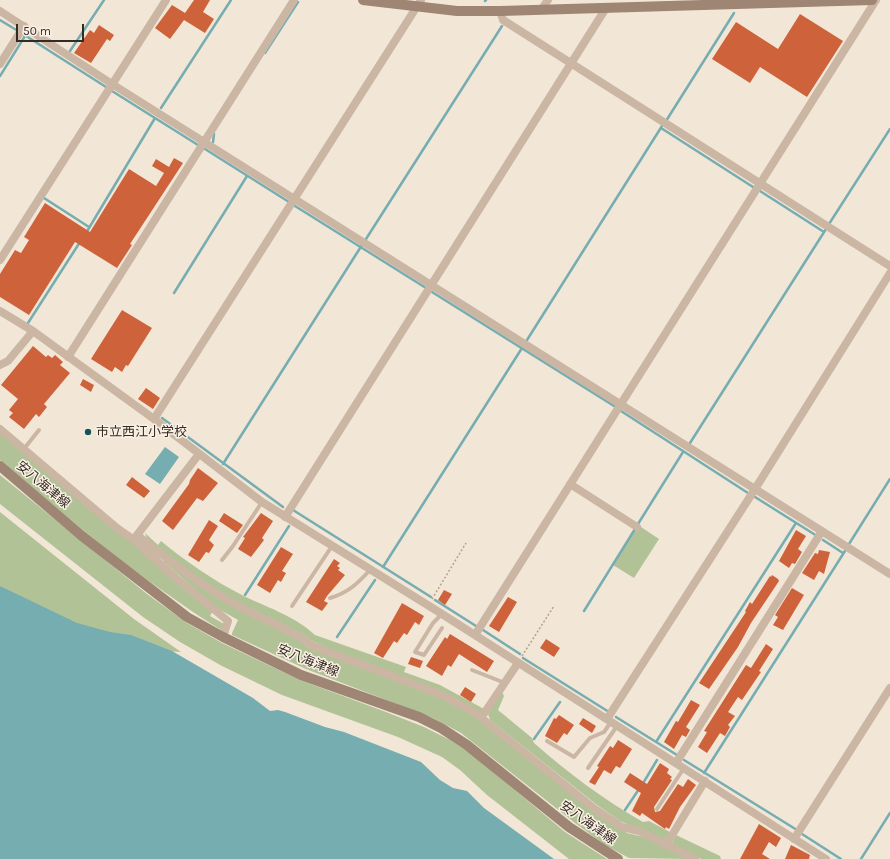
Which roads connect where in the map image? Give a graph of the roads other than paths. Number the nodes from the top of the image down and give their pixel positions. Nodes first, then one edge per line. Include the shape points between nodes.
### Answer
1 (166, 0) edge
2 (294, 0) edge
3 (363, 0) edge
4 (548, 0) edge
5 (872, 0) edge
6 (876, 0) edge
7 (808, 1) edge
8 (419, 3) edge
9 (674, 3) edge
10 (606, 8) junction
11 (541, 10) junction
12 (0, 11) edge
13 (500, 11) junction
14 (24, 26) junction
15 (0, 64) edge
16 (571, 65) junction
17 (112, 84) junction
18 (204, 141) junction
19 (760, 183) junction
20 (295, 198) junction
21 (0, 260) edge
22 (890, 266) edge
23 (890, 273) edge
24 (432, 285) junction
25 (0, 311) edge
26 (32, 331) junction
27 (68, 357) junction
28 (0, 365) edge
29 (620, 404) junction
30 (154, 419) junction
31 (0, 429) edge
32 (39, 430) dead end
33 (23, 450) junction
34 (199, 454) junction
35 (0, 466) edge
36 (570, 484) junction
37 (755, 489) junction
38 (262, 502) junction
39 (285, 517) junction
40 (637, 527) dead end
41 (822, 531) junction
42 (136, 538) junction
43 (332, 546) junction
44 (222, 560) dead end
45 (370, 570) junction
46 (890, 574) edge
47 (330, 598) dead end
48 (292, 606) dead end
49 (442, 614) junction
50 (442, 628) dead end
51 (475, 635) junction
52 (223, 637) junction
53 (518, 663) junction
54 (472, 670) dead end
55 (505, 683) junction
56 (890, 688) edge
57 (481, 718) junction
58 (612, 722) junction
59 (547, 741) dead end
60 (680, 765) junction
61 (588, 768) dead end
62 (705, 781) junction
63 (657, 808) dead end
64 (794, 839) junction
65 (666, 845) junction
66 (618, 859) edge
67 (695, 859) edge
68 (826, 859) edge

1 - 17 street
2 - 18 street
3 - 8 main road
4 - 11 street
5 - 7 main road
6 - 19 street
7 - 9 main road
8 - 13 main road via 457,11
8 - 20 street
9 - 10 main road
10 - 11 main road
10 - 16 street
11 - 13 main road
12 - 14 street
13 - 16 street via 502,20
14 - 15 street
14 - 17 street
16 - 19 street
16 - 24 street
17 - 18 street
17 - 21 street
18 - 20 street
18 - 27 street
19 - 22 street
19 - 29 street
20 - 24 street
20 - 30 street
23 - 37 street
24 - 29 street
24 - 39 street
25 - 26 street
26 - 27 street
26 - 28 street via 8,361
27 - 30 street
29 - 36 street
29 - 37 street
30 - 34 street
31 - 33 street
32 - 33 lane
33 - 42 street via 117,528
34 - 38 street
34 - 42 street
35 - 52 main road, 安八海津線 via 82,536 153,591 187,616
36 - 40 street
36 - 51 street
37 - 41 street
37 - 58 street
38 - 39 street
38 - 44 lane
39 - 43 street
41 - 46 street
41 - 60 street
42 - 52 street via 176,578 228,621
42 - 57 street via 228,600 297,634 313,646 442,695
43 - 45 street
43 - 48 lane
45 - 47 lane via 358,584 343,594
45 - 49 street
49 - 50 lane via 433,623 415,652 424,655
49 - 51 street
51 - 53 street
52 - 66 main road, 安八海津線 via 301,675 413,715 441,728 467,745 569,827
53 - 55 street
53 - 58 street
54 - 55 lane
55 - 57 street
56 - 64 street
57 - 65 street via 595,809 622,827 639,831
58 - 59 lane via 604,732 590,738 574,757
58 - 60 street
58 - 61 lane
60 - 62 street
60 - 63 lane
62 - 64 street
62 - 65 street
64 - 68 street
65 - 67 street

